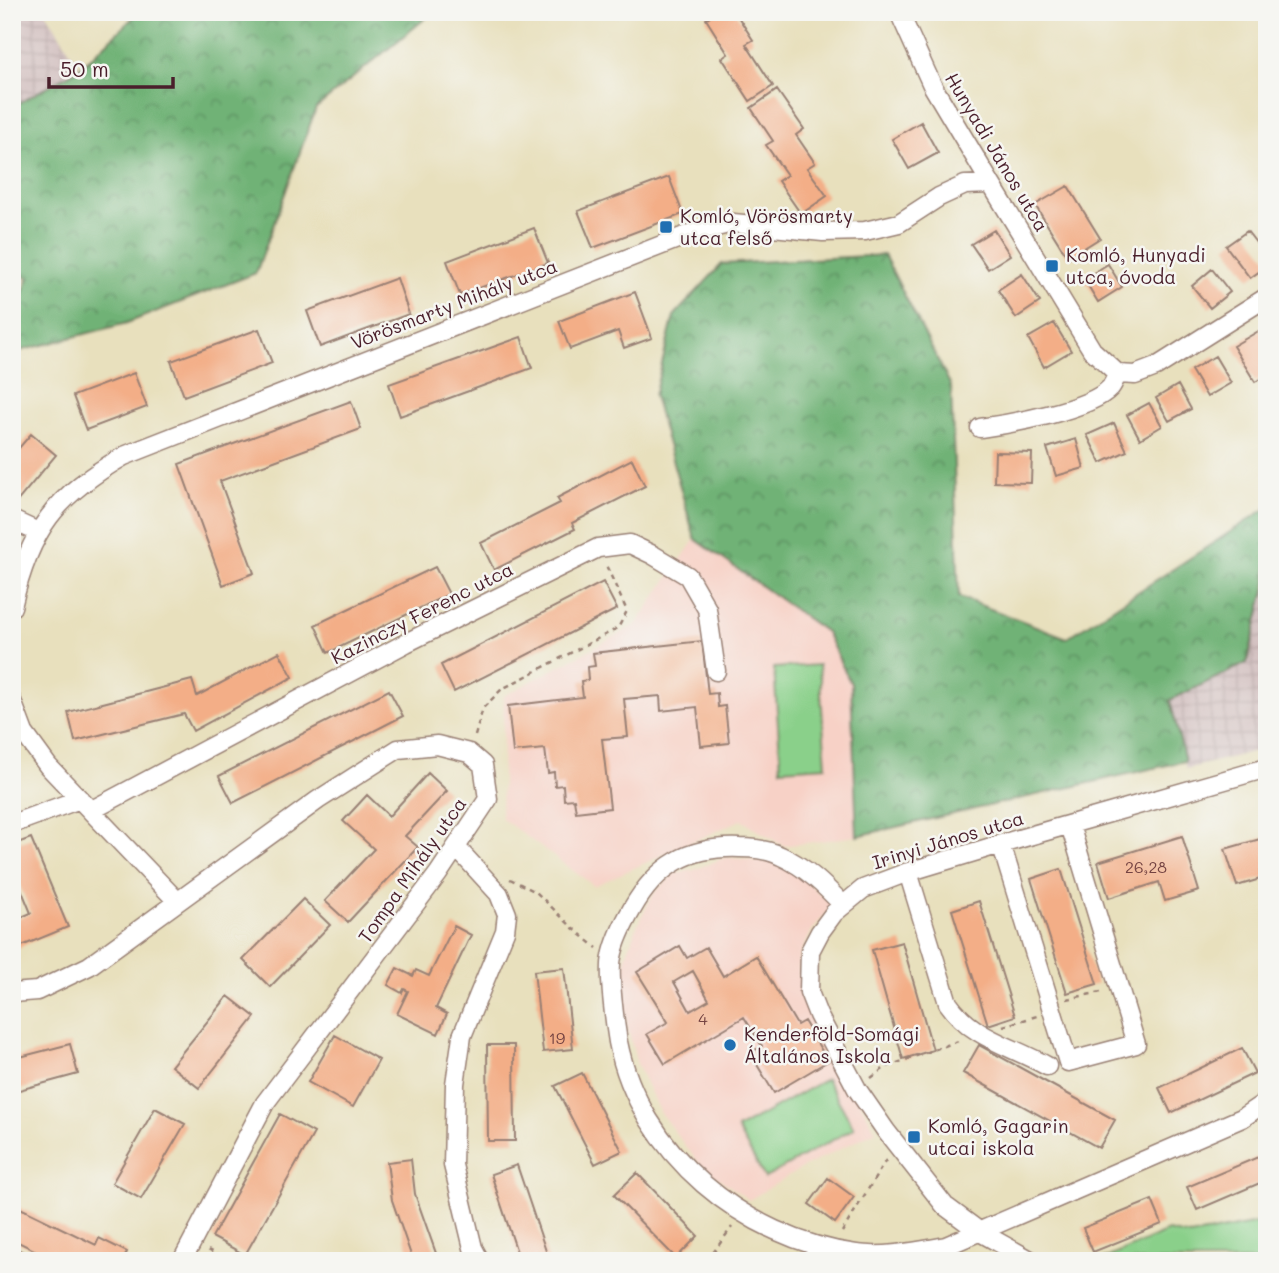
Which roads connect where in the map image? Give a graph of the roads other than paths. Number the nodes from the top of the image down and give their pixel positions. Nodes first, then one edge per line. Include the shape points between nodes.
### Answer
1 (900, 12) edge
2 (991, 184) junction
3 (1267, 297) edge
4 (1118, 374) junction
5 (980, 428) dead end
6 (12, 520) edge
7 (38, 532) junction
8 (12, 607) edge
9 (716, 671) dead end
10 (12, 701) edge
11 (1267, 768) edge
12 (86, 804) junction
13 (12, 824) edge
14 (1070, 825) junction
15 (1001, 844) junction
16 (456, 847) junction
17 (908, 872) junction
18 (177, 901) junction
19 (843, 905) junction
20 (12, 993) edge
21 (1047, 1066) dead end
22 (1267, 1101) edge
23 (980, 1232) junction
24 (12, 1257) edge
25 (20, 1261) edge
26 (182, 1261) edge
27 (480, 1261) edge
28 (1032, 1261) edge

1 - 2 street, Hunyadi János utca via 932,85
2 - 4 street, Hunyadi János utca via 1093,350
2 - 7 street, Vörösmarty Mihály utca via 965,185 899,223 865,231 823,232 733,223 695,232 124,456 89,476
3 - 4 street via 1156,367 1135,375
4 - 5 street via 1109,389 1089,401 1022,423
6 - 7 street
7 - 8 street, Vörösmarty Mihály utca via 20,571
9 - 12 street, Kazinczy Ferenc utca via 707,609 688,576 630,544 598,548
10 - 12 street via 24,733 48,766
11 - 14 street, Irinyi János utca
12 - 13 street, Kazinczy Ferenc utca
12 - 18 street
14 - 15 street, Irinyi János utca
14 - 15 street via 1136,1044 1068,1062
15 - 17 street, Irinyi János utca
16 - 18 street, Tompa Mihály utca via 488,799 483,765 469,753 437,745 398,749
16 - 26 street, Tompa Mihály utca via 265,1103
16 - 27 street via 499,894 507,915 505,931 462,1036 455,1084 453,1165
17 - 19 street, Irinyi János utca via 863,889
17 - 21 street via 952,1009 977,1033
18 - 20 street, Tompa Mihály utca via 89,966 37,991
19 - 23 street, Irinyi János utca via 810,951 809,992 818,1015 857,1089 896,1144 945,1206
19 - 23 street via 821,881 779,855 752,848 720,847 667,865 644,887 611,959 624,1071 649,1123 691,1172 733,1208 786,1236 858,1254 946,1246
22 - 23 street via 1242,1118
23 - 28 street, Irinyi János utca
24 - 25 street

